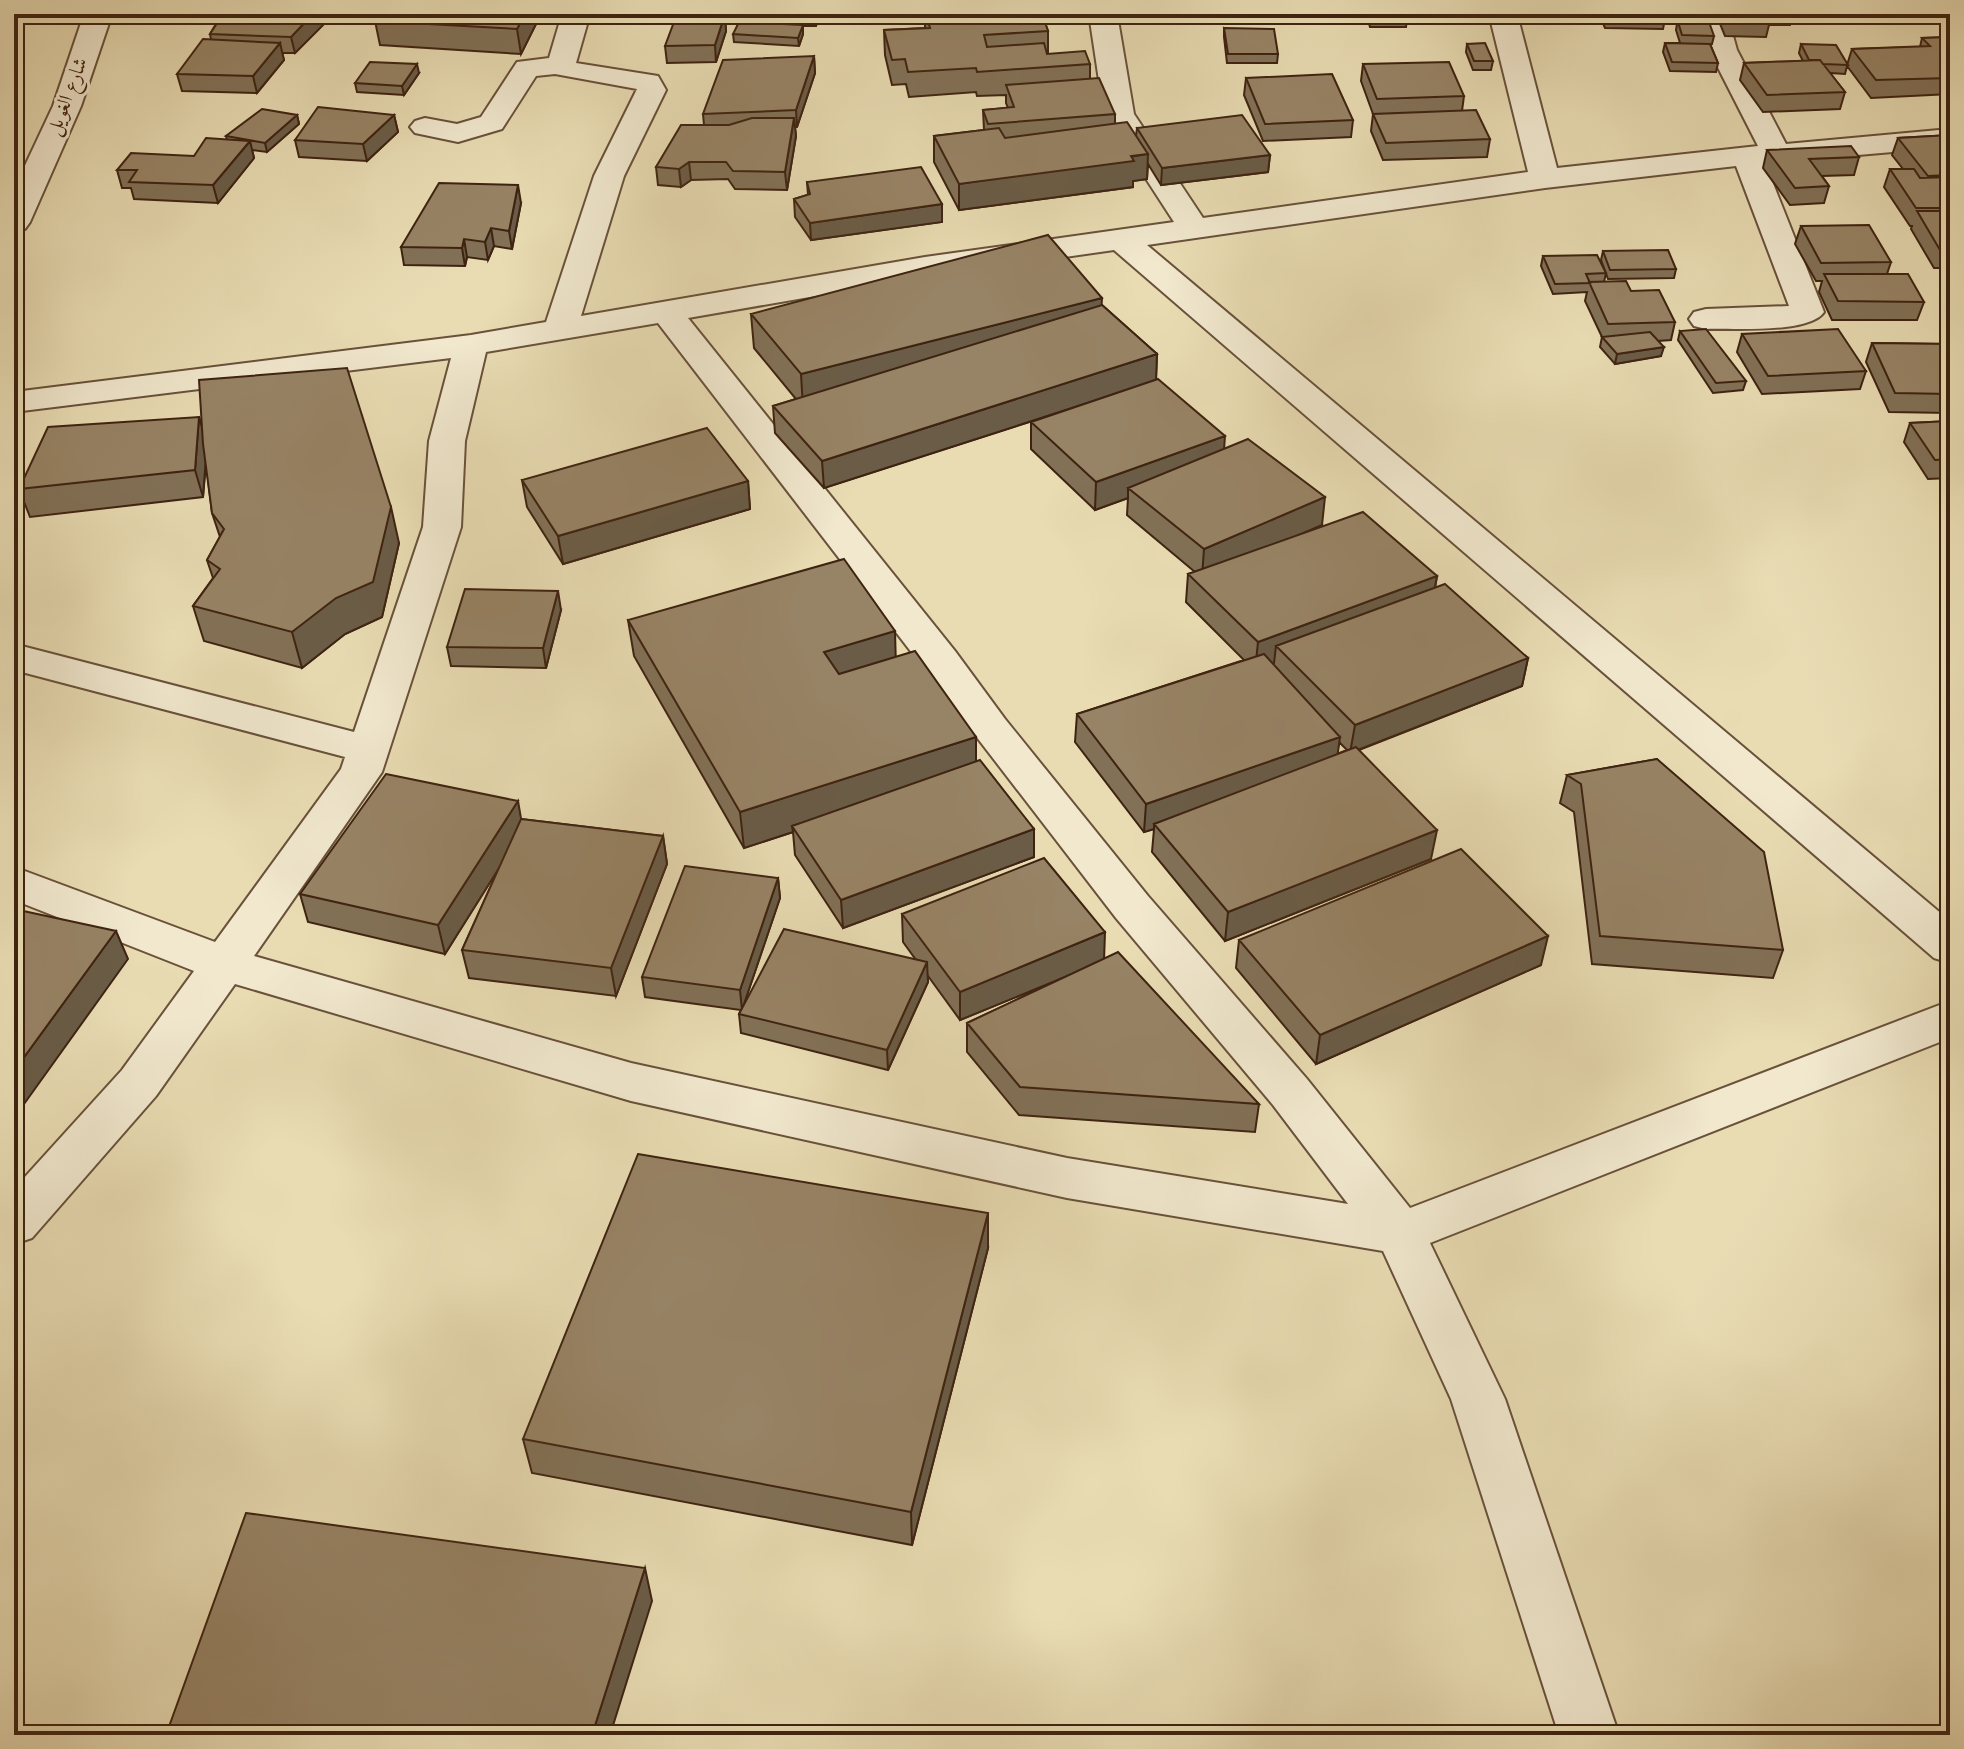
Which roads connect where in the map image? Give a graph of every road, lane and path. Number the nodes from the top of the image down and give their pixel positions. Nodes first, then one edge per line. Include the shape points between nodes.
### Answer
1 (98, 14) edge
2 (576, 14) edge
3 (1103, 14) edge
4 (1503, 14) edge
5 (1713, 14) edge
6 (561, 65) junction
7 (425, 127) dead end
8 (1950, 138) edge
9 (1761, 155) junction
10 (1545, 179) junction
11 (14, 222) edge
12 (1194, 229) junction
13 (1122, 240) junction
14 (665, 310) junction
15 (1706, 319) dead end
16 (560, 330) junction
17 (471, 345) junction
18 (14, 402) edge
19 (14, 657) edge
20 (369, 750) junction
21 (14, 883) edge
22 (1950, 946) edge
23 (224, 964) junction
24 (1950, 1019) edge
25 (14, 1223) edge
26 (1400, 1233) junction
27 (1589, 1735) edge

1 - 11 street, شارع الغويل via 67,106
2 - 6 street
3 - 12 street via 1119,114
4 - 10 street
5 - 9 street
6 - 7 street via 527,68 492,123 458,133
6 - 16 street via 639,78 652,90 609,176
8 - 9 street
9 - 10 street
9 - 15 street via 1808,312
10 - 12 street
12 - 13 street
13 - 14 street
13 - 22 street
14 - 16 street
14 - 26 street via 990,729
16 - 17 street
17 - 18 street
17 - 20 street via 447,441 442,527
19 - 20 street
20 - 23 street via 361,772
21 - 23 street
23 - 25 street via 139,1083
23 - 26 street via 646,1085 1067,1178
24 - 26 street
26 - 27 street via 1478,1399

